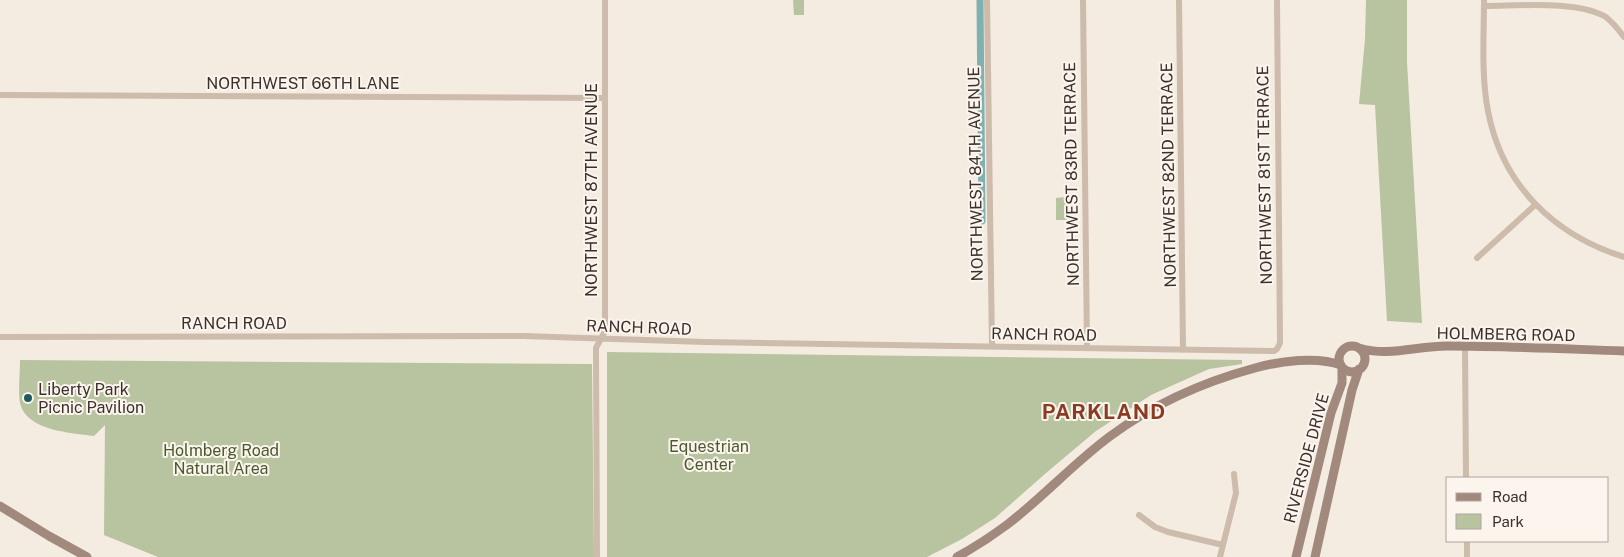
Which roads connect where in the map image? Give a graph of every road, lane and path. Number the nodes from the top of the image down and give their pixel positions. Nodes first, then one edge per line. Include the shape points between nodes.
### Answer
1 (604, 0) edge
2 (987, 0) edge
3 (1083, 0) edge
4 (1179, 0) edge
5 (1277, 0) edge
6 (1484, 3) edge
7 (1624, 37) edge
8 (0, 95) edge
9 (605, 98) junction
10 (1534, 205) junction
11 (1624, 257) edge
12 (1478, 258) dead end
13 (0, 337) edge
14 (601, 339) junction
15 (992, 347) junction
16 (1465, 347) junction
17 (1087, 348) junction
18 (1359, 348) junction
19 (1277, 349) joint
20 (1184, 350) junction
21 (1342, 350) junction
22 (1624, 351) edge
23 (1388, 352) junction
24 (1321, 360) junction
25 (1341, 366) junction
26 (1361, 367) junction
27 (1331, 413) junction
28 (1234, 474) dead end
29 (1466, 477) edge
30 (0, 506) edge
31 (1139, 515) dead end
32 (1467, 542) edge
33 (1222, 545) junction
34 (87, 557) edge
35 (597, 557) edge
36 (957, 557) edge
37 (1220, 557) edge
38 (1296, 557) edge
39 (1314, 557) edge
40 (1467, 557) edge

1 - 9 street, NORTHWEST 87TH AVENUE
2 - 15 street, NORTHWEST 84TH AVENUE
3 - 17 street, NORTHWEST 83RD TERRACE
4 - 20 street, NORTHWEST 82ND TERRACE
5 - 19 street, NORTHWEST 81ST TERRACE via 1280,343
6 - 7 street via 1578,6 1606,17
6 - 10 street via 1487,110 1503,159
8 - 9 street, NORTHWEST 66TH LANE
9 - 14 street, NORTHWEST 87TH AVENUE via 605,330
10 - 11 street via 1576,237
10 - 12 street
13 - 14 street, RANCH ROAD via 524,336
14 - 15 street, RANCH ROAD
14 - 35 street, NORTHWEST 87TH AVENUE via 596,348
15 - 17 street, RANCH ROAD
16 - 22 street, HOLMBERG ROAD
16 - 23 street, HOLMBERG ROAD
16 - 29 street
17 - 20 street, RANCH ROAD
18 - 21 street via 1350,346
18 - 23 street, HOLMBERG ROAD
18 - 26 street via 1364,353
19 - 20 street, RANCH ROAD via 1269,352
21 - 24 street
21 - 25 street
23 - 26 street, HOLMBERG ROAD
24 - 25 street
24 - 27 street via 1336,370
24 - 36 street via 1277,363 1248,370 1196,388 1157,407 1108,438 989,538
25 - 26 street via 1348,371
25 - 27 street, RIVERSIDE DRIVE via 1342,383
26 - 39 street, RIVERSIDE DRIVE via 1352,390
27 - 38 street, RIVERSIDE DRIVE
28 - 33 street via 1236,492
30 - 34 street
31 - 33 street via 1168,532
32 - 40 street
33 - 37 street

